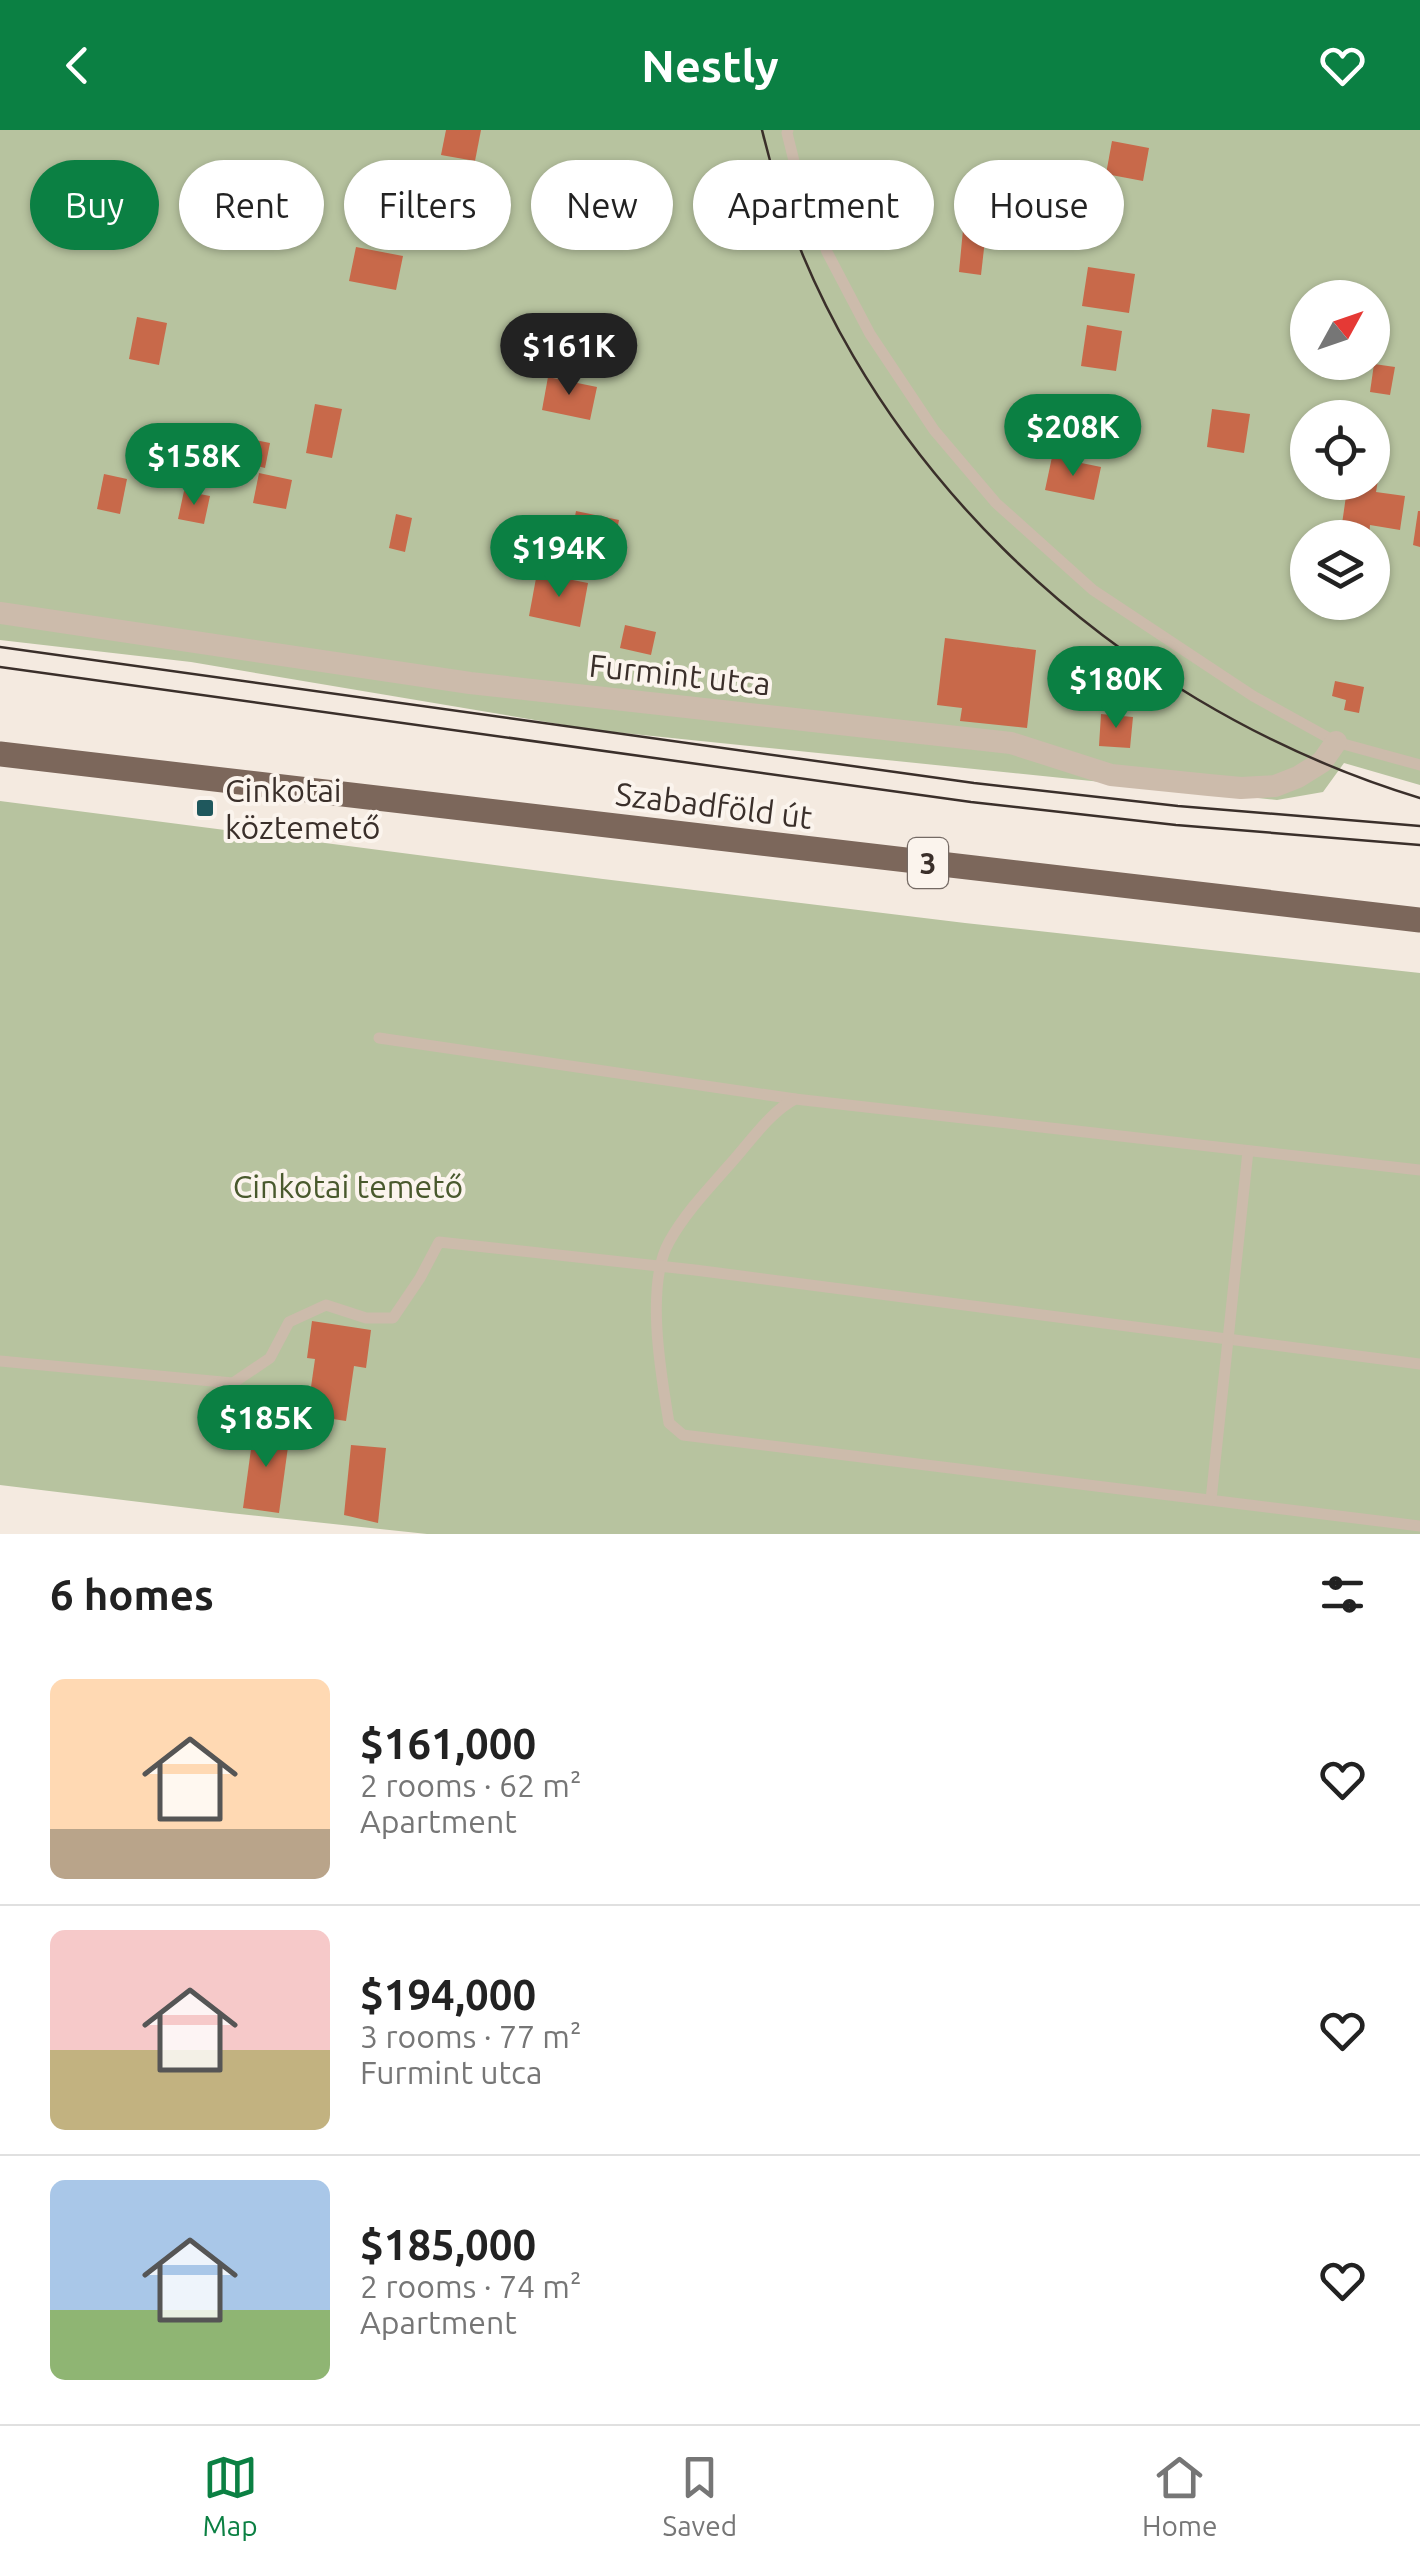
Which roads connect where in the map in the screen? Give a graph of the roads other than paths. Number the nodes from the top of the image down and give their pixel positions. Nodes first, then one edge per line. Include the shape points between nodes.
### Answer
1 (788, 130) edge
2 (0, 613) edge
3 (1336, 742) junction
4 (0, 754) edge
5 (1420, 765) edge
6 (1420, 920) edge
7 (380, 1038) dead end
8 (795, 1099) junction
9 (1248, 1150) junction
10 (1420, 1170) edge
11 (660, 1266) junction
12 (1228, 1339) junction
13 (0, 1361) edge
14 (1420, 1364) edge
15 (1211, 1500) junction
16 (1420, 1526) edge

1 - 3 lane via 828,252 870,334 934,430 996,503 1093,590 1253,696
2 - 3 street, Furmint utca via 470,683 1011,743 1111,775 1209,785 1275,786 1322,762
3 - 5 lane
4 - 6 main road, Szabadföld út / 3
7 - 8 lane
8 - 9 lane
8 - 11 lane via 692,1207
9 - 10 lane
9 - 12 lane
11 - 12 lane
11 - 13 lane via 439,1242 393,1318 366,1318 326,1305 289,1322 270,1358 234,1382
11 - 15 lane via 660,1370 669,1423 684,1435
12 - 14 lane
12 - 15 lane
15 - 16 lane

